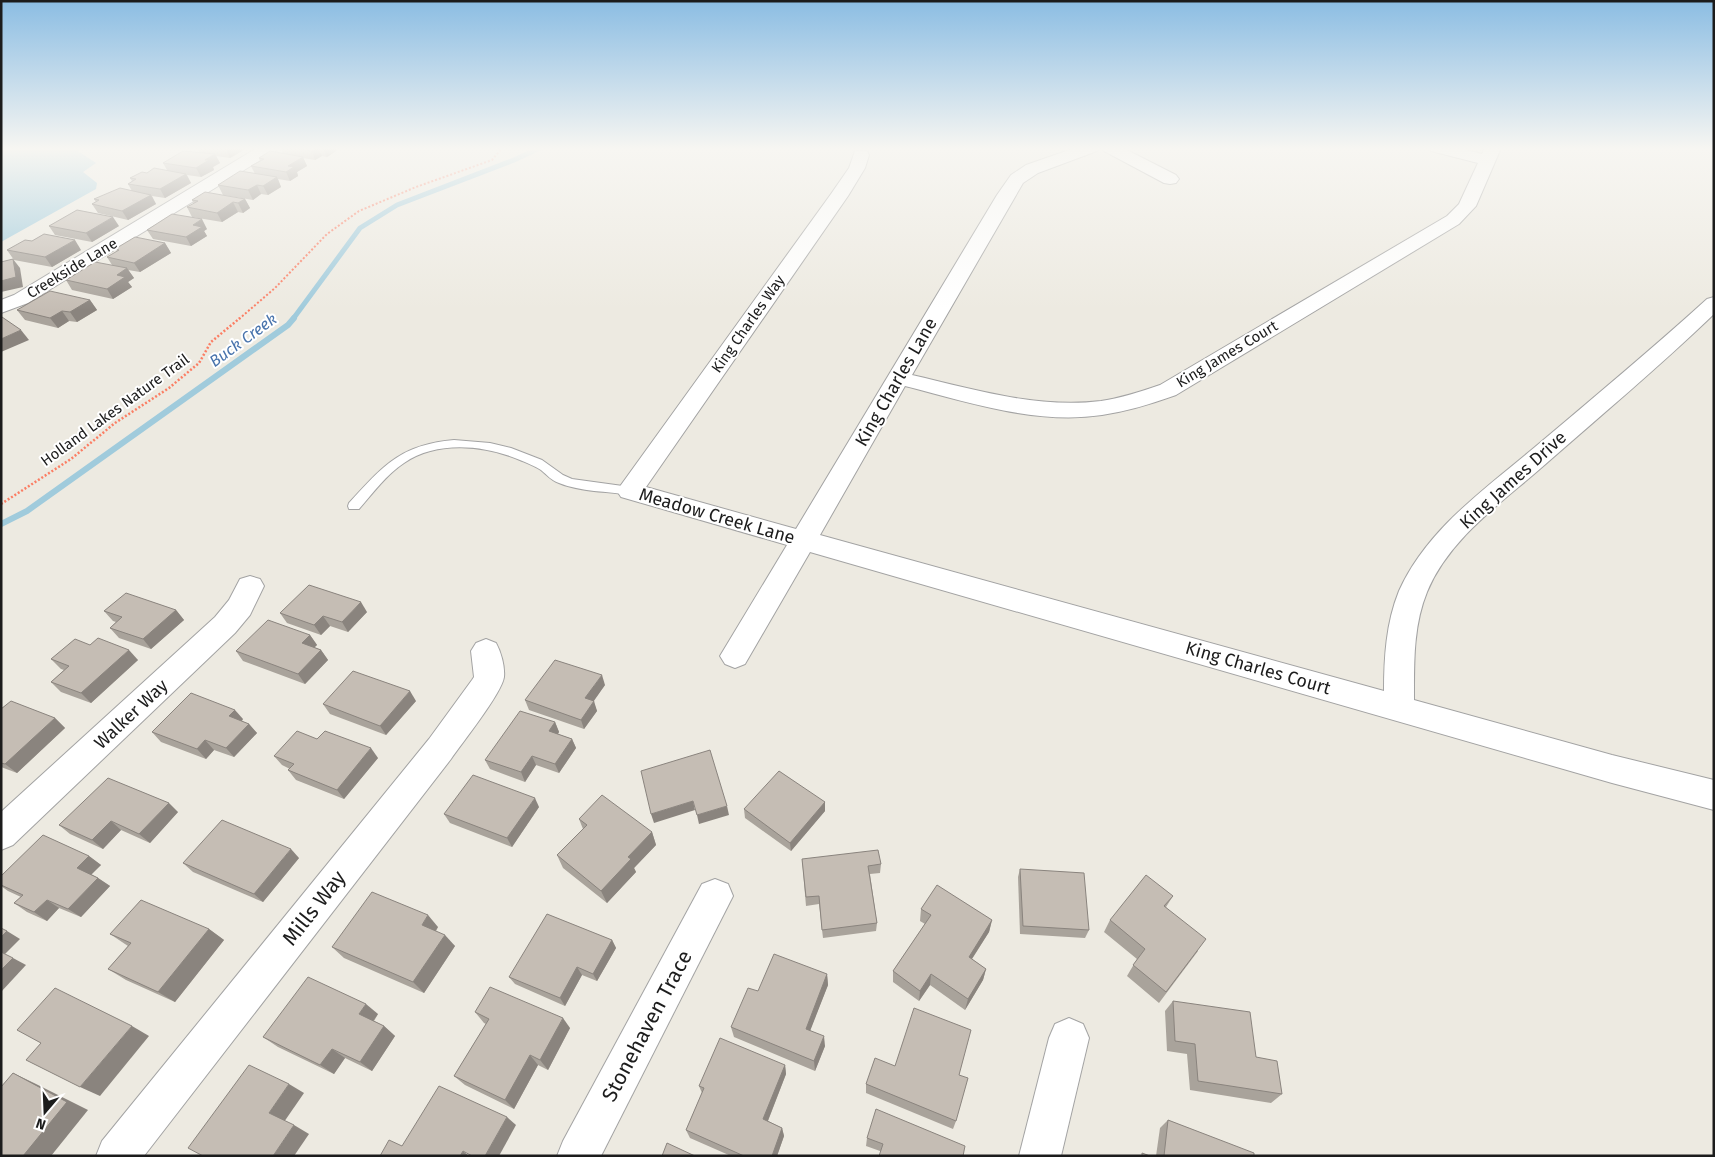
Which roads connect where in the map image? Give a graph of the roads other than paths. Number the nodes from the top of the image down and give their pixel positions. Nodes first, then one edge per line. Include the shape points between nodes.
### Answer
1 (180, 202) edge
2 (835, 202) edge
3 (1002, 202) edge
4 (1469, 202) edge
5 (1714, 303) edge
6 (1, 307) edge
7 (898, 378) junction
8 (630, 491) junction
9 (354, 506) dead end
10 (803, 541) junction
11 (250, 586) dead end
12 (486, 651) dead end
13 (735, 656) dead end
14 (1399, 707) junction
15 (1714, 795) edge
16 (1, 834) edge
17 (715, 896) dead end
18 (1069, 1038) dead end
19 (117, 1156) edge
20 (578, 1156) edge
21 (1040, 1156) edge

1 - 6 street, Creekside Lane via 21,299
2 - 8 street, King Charles Way
3 - 7 street, King Charles Lane
4 - 7 street, King James Court via 1453,220 1148,399 1110,408 1058,410 1005,403
5 - 14 street, King James Drive via 1480,507 1446,541 1424,570 1406,609 1399,658
7 - 10 street, King Charles Lane
8 - 9 lane via 563,481 540,464 500,449 447,444 405,456
8 - 10 street, Meadow Creek Lane
10 - 13 street, King Charles Lane
10 - 14 street, King Charles Court
11 - 16 street, Walker Way via 240,607 225,624
12 - 19 street, Mills Way via 489,677 440,749
14 - 15 street, King Charles Court
17 - 20 street, Stonehaven Trace
18 - 21 street

